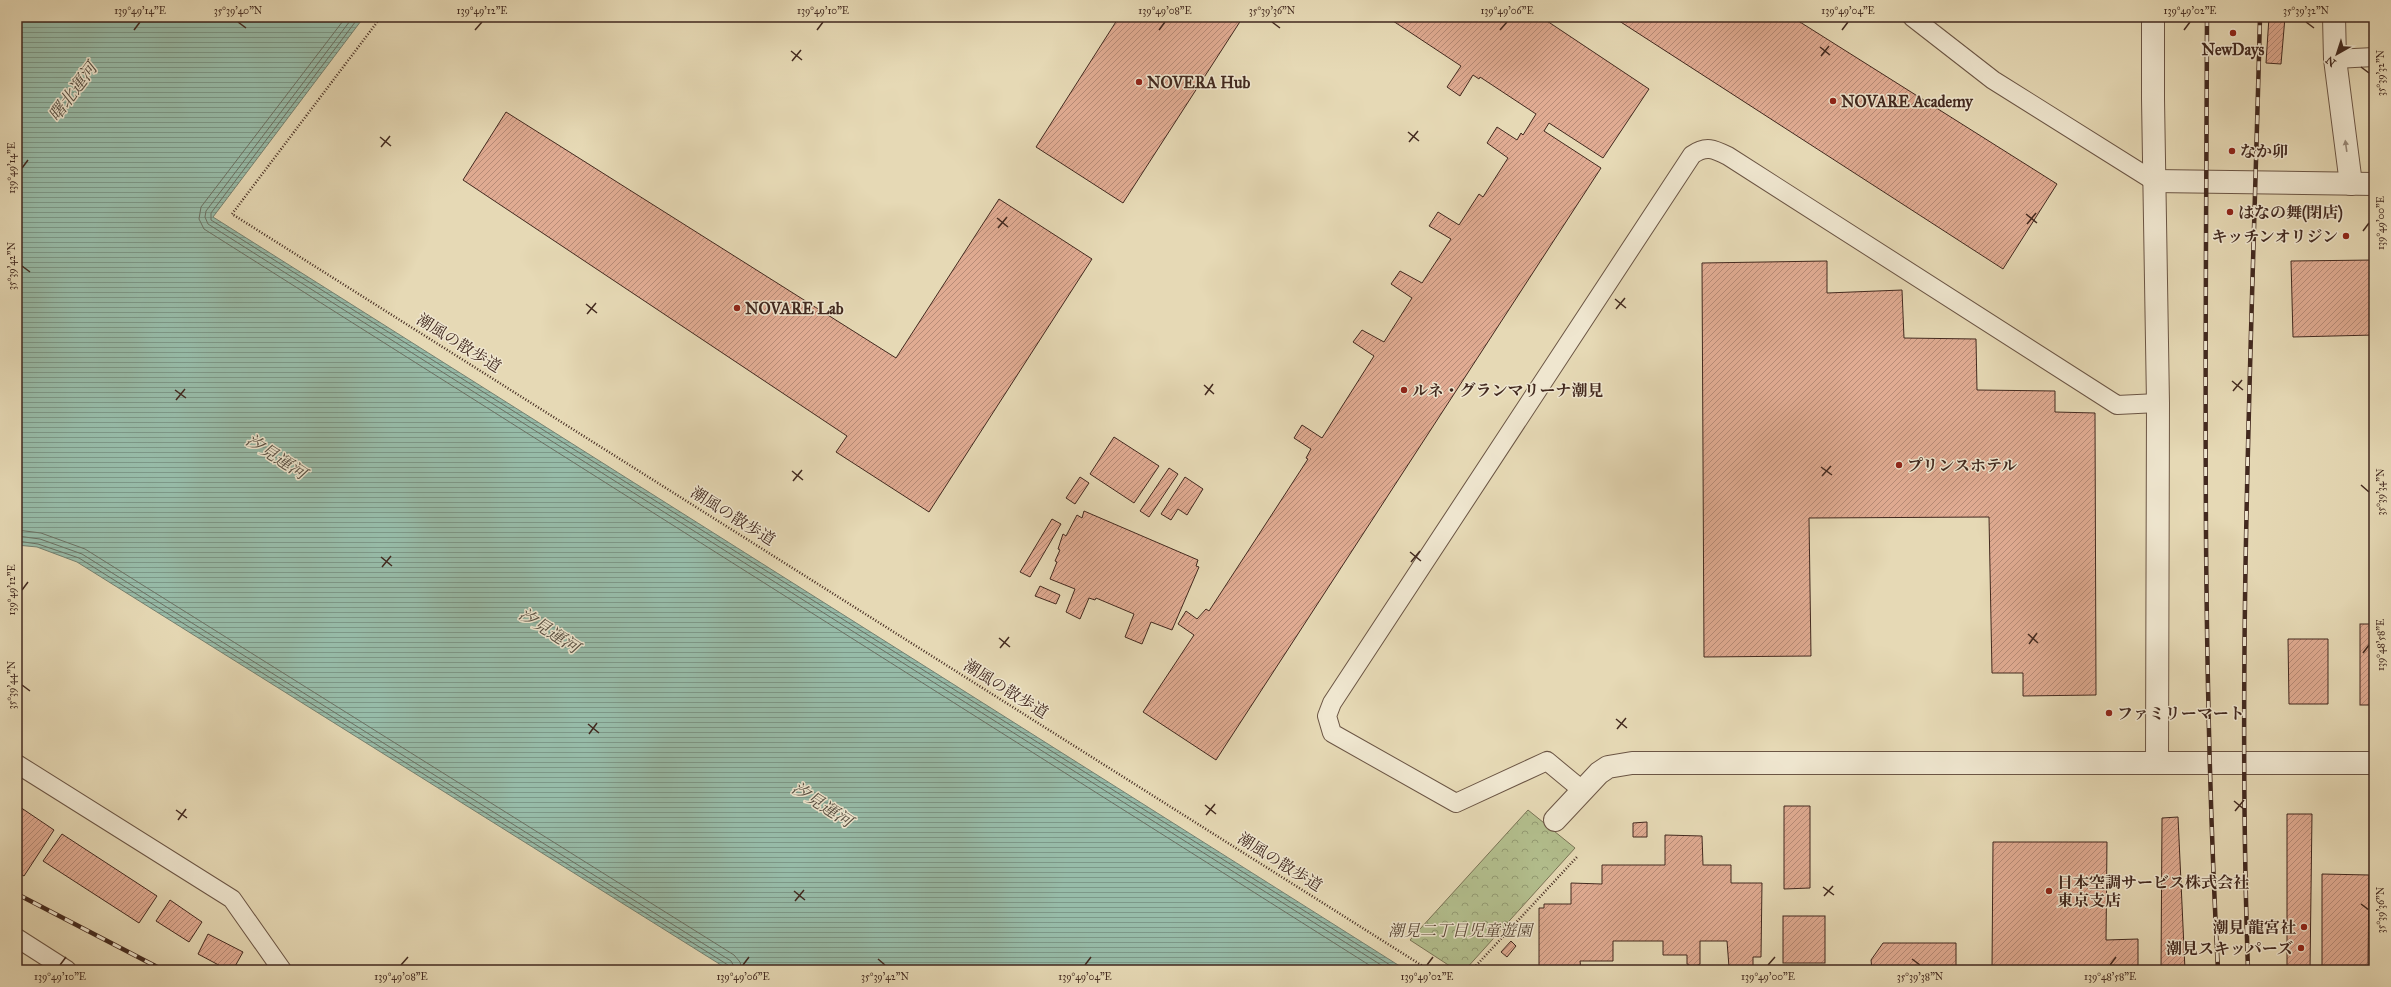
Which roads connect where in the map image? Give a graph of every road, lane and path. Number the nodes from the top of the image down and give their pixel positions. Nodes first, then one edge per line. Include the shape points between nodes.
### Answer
1 (381, 17) edge
2 (1912, 17) edge
3 (2153, 17) edge
4 (2334, 17) edge
5 (2212, 18) dead end
6 (2228, 18) edge
7 (2249, 18) edge
8 (2374, 57) edge
9 (2335, 59) junction
10 (2154, 181) junction
11 (2351, 184) junction
12 (2374, 184) edge
13 (2158, 403) junction
14 (2157, 762) junction
15 (2374, 763) edge
16 (17, 764) edge
17 (1582, 790) junction
18 (1555, 820) dead end
19 (1577, 856) dead end
20 (17, 938) edge
21 (67, 970) edge
22 (282, 970) edge
23 (1429, 970) edge
24 (1472, 970) edge

1 - 23 path, 潮風の散歩道 via 232,214
2 - 10 lane via 1993,80
3 - 10 street
4 - 9 street
5 - 6 path
6 - 7 path
8 - 9 lane
11 -> 9 street
10 - 11 street
10 - 13 street
11 - 12 street
13 - 14 street
13 - 17 lane via 2117,404 1728,156 1713,148 1702,148 1688,162 1340,690 1326,716 1332,733 1456,803 1547,761
14 - 15 street
14 - 17 street via 1632,762 1608,767 1599,772
16 - 22 lane via 232,900
17 - 18 street
19 - 24 path
20 - 21 lane

